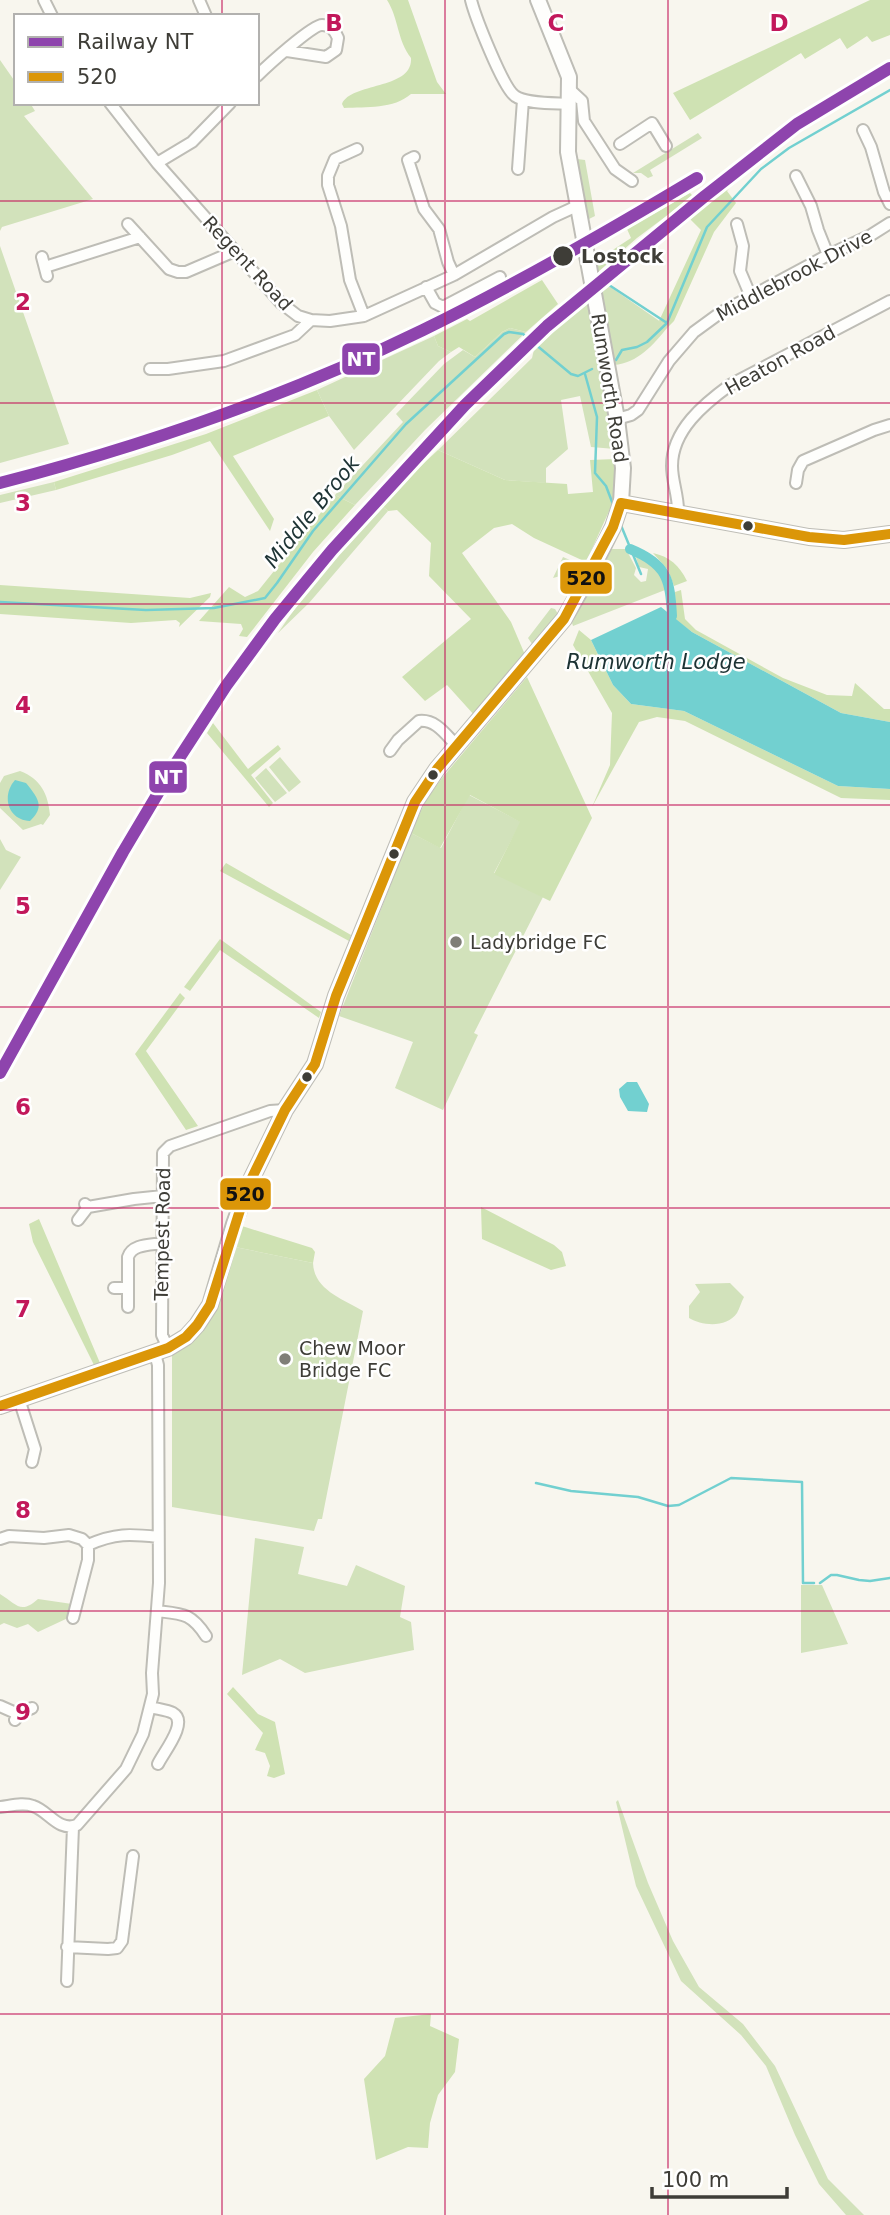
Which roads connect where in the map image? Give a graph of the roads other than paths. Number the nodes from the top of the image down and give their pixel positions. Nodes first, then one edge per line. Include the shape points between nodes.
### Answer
1 (471, 0) edge
2 (538, 0) edge
3 (287, 51) dead end
4 (259, 74) edge
5 (569, 89) junction
6 (523, 100) junction
7 (570, 104) junction
8 (112, 105) edge
9 (228, 105) edge
10 (868, 134) dead end
11 (666, 146) dead end
12 (357, 149) dead end
13 (612, 149) junction
14 (414, 157) dead end
15 (157, 163) junction
16 (518, 173) dead end
17 (632, 181) dead end
18 (802, 181) dead end
19 (890, 204) edge
20 (577, 206) junction
21 (890, 223) edge
22 (128, 224) dead end
23 (737, 224) dead end
24 (140, 237) junction
25 (235, 251) junction
26 (828, 255) junction
27 (45, 267) dead end
28 (454, 275) junction
29 (500, 277) dead end
30 (426, 287) junction
31 (751, 297) junction
32 (890, 301) edge
33 (364, 316) junction
34 (310, 320) junction
35 (150, 369) dead end
36 (617, 419) junction
37 (890, 425) edge
38 (796, 483) dead end
39 (621, 503) junction
40 (678, 514) junction
41 (890, 534) edge
42 (457, 746) junction
43 (390, 751) dead end
44 (285, 1110) junction
45 (163, 1196) junction
46 (78, 1220) dead end
47 (162, 1243) junction
48 (114, 1288) dead end
49 (128, 1288) junction
50 (128, 1307) dead end
51 (162, 1351) junction
52 (19, 1399) junction
53 (0, 1406) edge
54 (32, 1462) dead end
55 (158, 1537) junction
56 (0, 1539) edge
57 (88, 1545) junction
58 (157, 1611) junction
59 (73, 1618) dead end
60 (206, 1636) dead end
61 (0, 1706) edge
62 (150, 1707) junction
63 (32, 1709) dead end
64 (158, 1764) dead end
65 (0, 1807) edge
66 (73, 1827) junction
67 (134, 1856) dead end
68 (67, 1947) junction
69 (66, 1981) dead end

1 - 6 street via 509,91
2 - 5 street, Rumworth Road via 569,77
3 - 4 street
5 - 7 street, Rumworth Road
5 - 13 street via 582,100 584,121
6 - 7 street
6 - 16 street
7 - 20 street, Rumworth Road via 568,152
8 - 15 street, Regent Road
9 - 15 street via 192,142
10 - 19 street
11 - 13 street via 650,120
12 - 33 street via 335,159 328,185 350,279
13 - 17 street via 615,169
14 - 28 street via 408,160 424,209 439,229
15 - 25 street, Regent Road
18 - 26 street
20 - 28 street, Regent Road
20 - 36 street, Rumworth Road
21 - 26 street, Middlebrook Drive
22 - 24 street
23 - 31 street via 736,239 743,250 740,271
24 - 25 street via 177,272
24 - 27 street
25 - 34 street, Regent Road via 281,303
26 - 31 street, Middlebrook Drive
28 - 30 street, Regent Road
29 - 30 street via 443,307 435,303
30 - 33 street, Regent Road
31 - 36 street, Middlebrook Drive via 694,332 638,410
32 - 40 street, Heaton Road via 730,385 707,402 675,448 672,463
33 - 34 street, Regent Road
34 - 35 street via 295,335 223,361
36 - 39 street, Rumworth Road via 623,468
37 - 38 street via 803,461
39 - 40 street
39 - 42 street via 564,619
40 - 41 street via 832,539
42 - 43 street via 436,724 424,720
42 - 44 street via 424,787 407,819 336,996 315,1064
44 - 45 street, Tempest Road via 270,1111 165,1149
44 - 51 street via 233,1224 210,1305 186,1337
45 - 46 street via 86,1204
45 - 47 street, Tempest Road
47 - 49 street via 130,1251
47 - 51 street, Tempest Road
48 - 49 street
49 - 50 street
51 - 52 street
51 - 55 street, Tempest Road via 158,1365
52 - 53 street
52 - 54 street via 39,1451
55 - 57 street via 114,1535
55 - 58 street, Tempest Road
56 - 57 street via 69,1535
57 - 59 street
58 - 60 street via 199,1620
58 - 62 street, Tempest Road
61 - 63 street via 16,1717
62 - 64 street via 178,1718 174,1738
62 - 66 street, Tempest Road via 126,1769
65 - 66 street via 31,1805
66 - 68 street
67 - 68 street via 122,1941 117,1948
68 - 69 street

